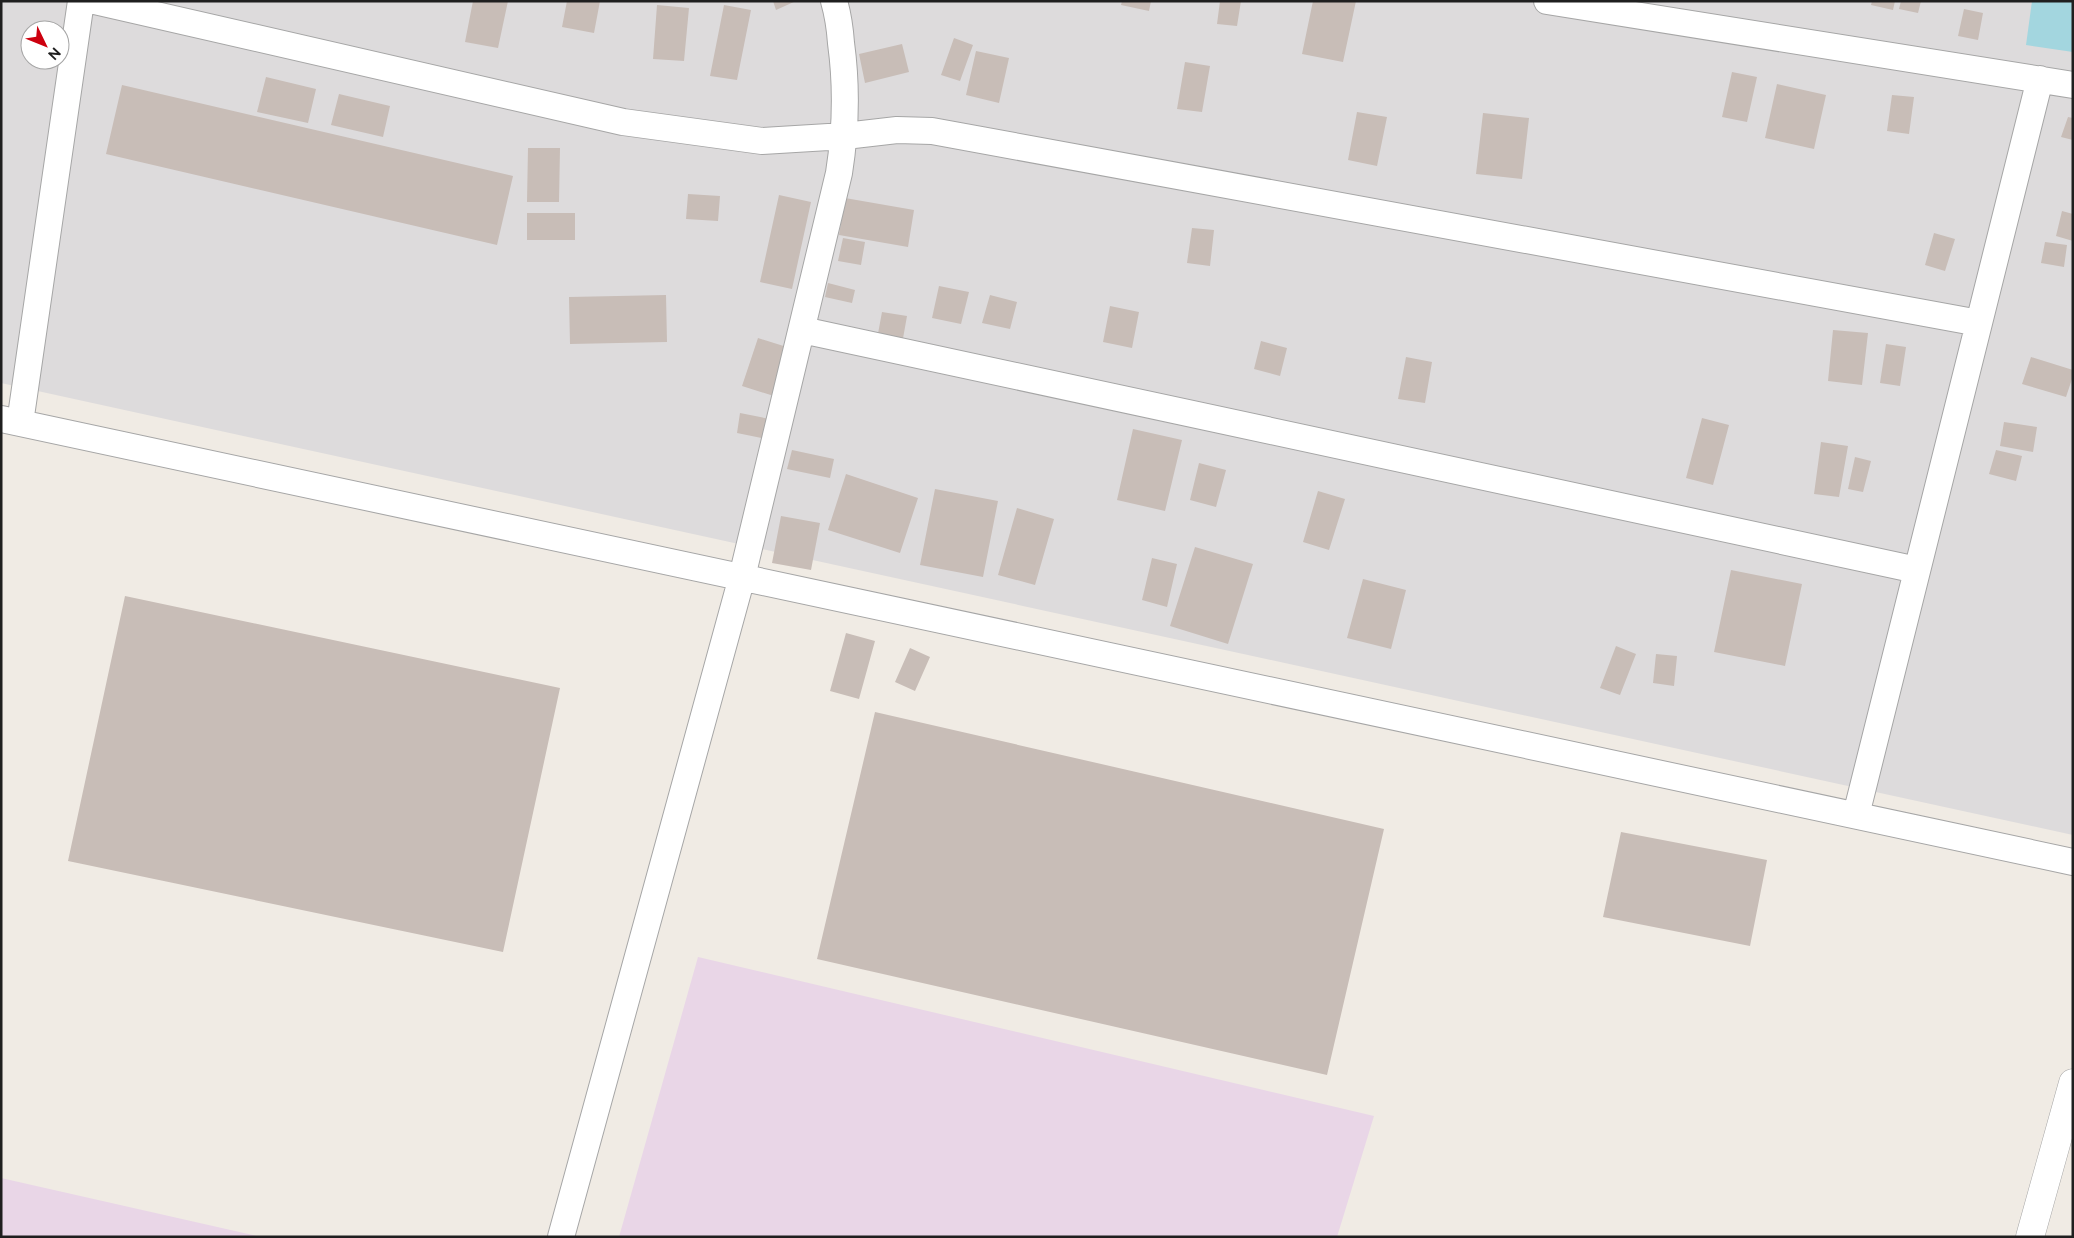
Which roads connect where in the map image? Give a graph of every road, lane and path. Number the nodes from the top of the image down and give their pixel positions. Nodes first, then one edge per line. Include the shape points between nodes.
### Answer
1 (81, 1) edge
2 (95, 1) edge
3 (834, 1) edge
4 (1547, 1) edge
5 (2040, 79) junction
6 (2073, 85) edge
7 (845, 136) junction
8 (1979, 323) junction
9 (802, 330) junction
10 (11, 421) edge
11 (1917, 570) junction
12 (742, 577) junction
13 (1856, 816) junction
14 (2073, 862) edge
15 (2073, 1083) edge
16 (561, 1237) edge
17 (2030, 1237) edge

1 - 10 street
2 - 7 street via 623,122 762,141
3 - 7 street via 845,74
4 - 5 street
5 - 6 street
5 - 8 street
7 - 8 street via 897,130 932,131
7 - 9 street
8 - 11 street
9 - 11 street
9 - 12 street
10 - 12 street
11 - 13 street
12 - 13 street
12 - 16 street
13 - 14 street
15 - 17 street

